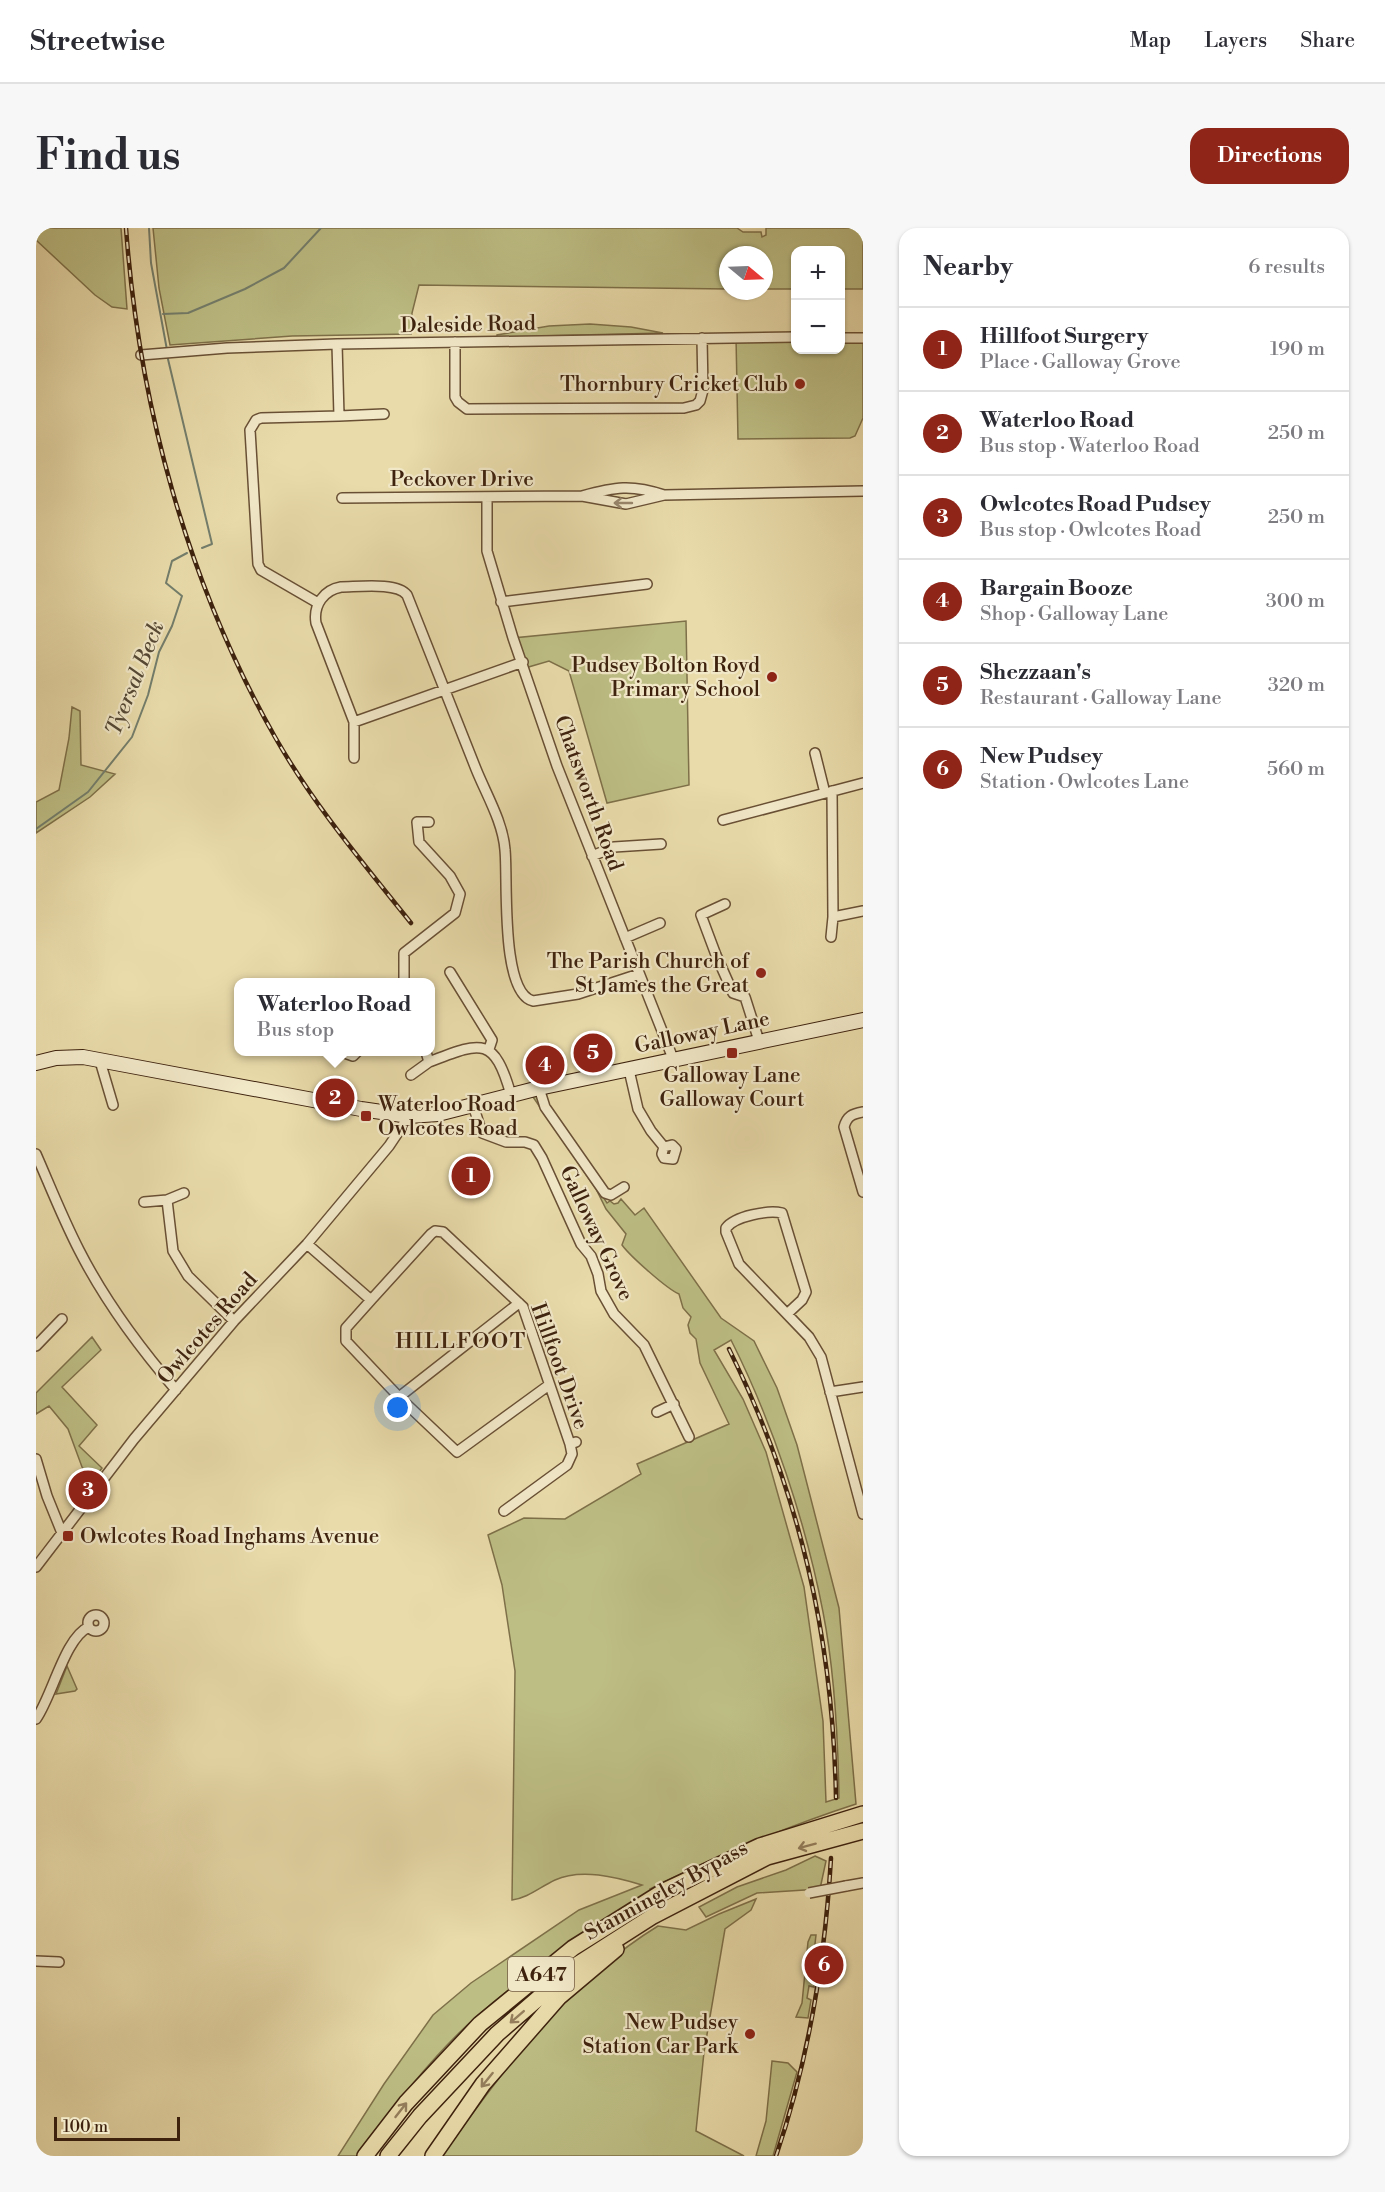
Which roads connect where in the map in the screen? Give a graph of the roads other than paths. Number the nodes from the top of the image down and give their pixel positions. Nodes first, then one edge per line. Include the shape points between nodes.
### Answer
1 (702, 338) junction
2 (791, 338) edge
3 (845, 338) edge
4 (863, 338) edge
5 (455, 342) junction
6 (337, 344) junction
7 (141, 355) dead end
8 (384, 414) dead end
9 (339, 416) junction
10 (863, 491) edge
11 (664, 495) junction
12 (582, 496) junction
13 (342, 498) dead end
14 (486, 498) junction
15 (647, 584) dead end
16 (501, 602) junction
17 (318, 603) junction
18 (523, 662) junction
19 (444, 689) junction
20 (354, 722) junction
21 (815, 753) dead end
22 (354, 758) dead end
23 (863, 783) edge
24 (828, 792) junction
25 (723, 820) dead end
26 (406, 822) dead end
27 (417, 822) junction
28 (429, 822) dead end
29 (661, 844) dead end
30 (592, 856) junction
31 (725, 904) dead end
32 (863, 911) edge
33 (833, 917) junction
34 (660, 923) dead end
35 (831, 937) dead end
36 (625, 938) junction
37 (395, 946) dead end
38 (405, 953) junction
39 (450, 972) dead end
40 (639, 974) junction
41 (738, 975) dead end
42 (404, 978) edge
43 (728, 978) junction
44 (863, 1020) edge
45 (759, 1041) junction
46 (489, 1049) junction
47 (427, 1056) edge
48 (674, 1060) junction
49 (100, 1061) junction
50 (429, 1062) junction
51 (36, 1063) edge
52 (629, 1070) junction
53 (411, 1075) dead end
54 (539, 1088) junction
55 (511, 1095) junction
56 (113, 1105) dead end
57 (473, 1106) junction
58 (863, 1112) edge
59 (410, 1116) junction
60 (664, 1147) dead end
61 (36, 1154) edge
62 (624, 1187) dead end
63 (863, 1192) edge
64 (184, 1193) dead end
65 (167, 1200) junction
66 (144, 1202) dead end
67 (307, 1244) junction
68 (370, 1300) junction
69 (519, 1303) junction
70 (787, 1314) junction
71 (62, 1319) dead end
72 (234, 1321) junction
73 (36, 1346) edge
74 (549, 1385) junction
75 (863, 1387) edge
76 (176, 1390) junction
77 (830, 1392) junction
78 (399, 1397) junction
79 (674, 1404) junction
80 (657, 1412) dead end
81 (689, 1437) dead end
82 (36, 1459) edge
83 (858, 1477) edge
84 (504, 1512) dead end
85 (863, 1514) edge
86 (62, 1533) junction
87 (36, 1567) edge
88 (88, 1627) dead end
89 (36, 1719) edge
90 (863, 1814) edge
91 (863, 1831) edge
92 (863, 1883) edge
93 (703, 1890) junction
94 (809, 1893) dead end
95 (36, 1961) edge
96 (59, 1962) dead end
97 (365, 2156) edge
98 (388, 2156) edge
99 (433, 2156) edge

1 - 2 street, Daleside Road
1 - 5 street, Daleside Road
1 - 5 street via 702,396 696,405 684,408 467,409 455,397
3 - 4 street
5 - 6 street, Daleside Road
6 - 7 street, Daleside Road
6 - 9 street
8 - 9 street
9 - 17 street via 261,418 250,430 258,564 261,570
10 - 11 street, Peckover Drive
11 -> 12 street, Peckover Drive via 626,504
11 - 12 street, Peckover Drive via 620,487
12 - 14 street, Peckover Drive
13 - 14 street, Peckover Drive
14 - 16 street, Chatsworth Road via 487,551
15 - 16 street
16 - 18 street, Chatsworth Road
17 - 19 street via 329,591 341,586 392,587 404,591
17 - 20 street via 316,623
18 - 19 street
18 - 30 street, Chatsworth Road
19 - 20 street
19 - 40 street via 503,836 509,951 522,992 533,1001 578,994
20 - 22 street
21 - 24 street
23 - 24 street
24 - 25 street
24 - 33 street
26 - 27 street
27 - 28 street
27 - 38 street via 419,842 450,876 460,894 455,914
29 - 30 street via 614,847
30 - 36 street, Chatsworth Road
31 - 43 street via 701,915
32 - 33 street
33 - 35 street
34 - 36 street
36 - 40 street, Chatsworth Road
37 - 38 street
38 - 42 street
39 - 46 street via 492,1040
40 - 48 street, Chatsworth Road
41 - 43 street
43 - 45 street via 733,993 745,997
44 - 45 main road, Galloway Lane
45 - 48 main road, Galloway Lane
46 - 50 street via 477,1046
46 - 55 street via 505,1073
47 - 50 street
48 - 52 main road, Galloway Lane
49 - 51 main road, Galloway Lane via 67,1057
49 - 56 street
49 - 59 main road, Galloway Lane
50 - 53 street
52 - 54 main road, Galloway Lane
52 - 60 street via 638,1108
54 - 55 main road, Galloway Lane
54 - 62 street via 545,1107 605,1193 611,1195
55 - 57 main road, Galloway Lane
57 - 59 main road, Galloway Lane
57 - 79 street, Galloway Grove via 482,1133 506,1142 534,1145 581,1244 591,1257 601,1291 614,1314 644,1346
58 - 63 street via 851,1115 845,1122 844,1133
59 - 67 street, Owlcotes Road
61 - 76 street via 100,1287 138,1346
64 - 65 street
65 - 66 street
65 - 72 street via 173,1251 188,1276
67 - 68 street
67 - 72 street, Owlcotes Road
68 - 69 street, Hillfoot Drive via 431,1234 440,1231
68 - 78 street via 346,1328 346,1341
69 - 74 street, Hillfoot Drive via 526,1313
69 - 78 street
70 - 70 street via 740,1264 726,1232 732,1222 769,1210 782,1213 806,1292
70 - 77 street via 809,1337 820,1357
71 - 73 street
72 - 76 street, Owlcotes Road
74 - 78 street via 457,1452
74 - 84 street, Hillfoot Drive via 573,1443 572,1454 567,1465
75 - 77 street
76 - 86 street, Owlcotes Road
77 - 83 street
79 - 80 street
79 - 81 street, Galloway Grove
82 - 86 street
83 - 85 street
86 - 87 street, Owlcotes Road
88 - 89 street via 79,1633 65,1657
97 -> 90 highway, Stanningley Bypass / A647 via 406,2103 480,2024 573,1948 664,1891 760,1846
91 -> 93 highway, Stanningley Bypass / A647 via 767,1857
92 - 94 street, bridge
93 -> 98 highway, Stanningley Bypass / A647 via 653,1916 578,1964 497,2034
93 -> 99 highway via 627,1940 559,1997 483,2084
95 - 96 street

